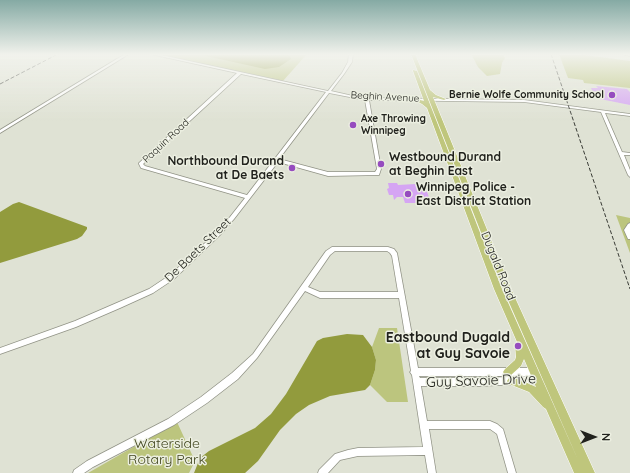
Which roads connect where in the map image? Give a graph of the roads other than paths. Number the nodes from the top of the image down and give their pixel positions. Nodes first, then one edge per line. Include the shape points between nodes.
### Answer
1 (92, 76) edge
2 (237, 76) edge
3 (254, 76) edge
4 (339, 76) edge
5 (419, 76) edge
6 (421, 76) edge
7 (328, 92) junction
8 (426, 92) junction
9 (367, 99) junction
10 (415, 99) junction
11 (428, 99) junction
12 (444, 99) junction
13 (432, 108) junction
14 (602, 112) junction
15 (630, 115) edge
16 (0, 132) edge
17 (620, 152) junction
18 (630, 154) edge
19 (277, 160) junction
20 (630, 175) edge
21 (248, 197) junction
22 (630, 225) edge
23 (630, 237) edge
24 (304, 288) junction
25 (401, 295) junction
26 (518, 337) junction
27 (0, 351) edge
28 (414, 372) junction
29 (540, 376) junction
30 (510, 377) junction
31 (416, 382) junction
32 (551, 409) junction
33 (424, 425) junction
34 (428, 451) junction
35 (584, 460) junction
36 (77, 473) edge
37 (322, 473) edge
38 (432, 473) edge
39 (512, 473) edge
40 (579, 473) edge
41 (590, 473) edge
42 (596, 473) edge

1 - 16 street
2 - 21 street, Paquin Road via 141,164 143,167
3 - 7 street, Beghin Avenue
4 - 7 street, De Baets Street
5 - 8 main road, Dugald Road
6 - 8 main road, Dugald Road
7 - 9 street, Beghin Avenue
7 - 19 street, De Baets Street
8 - 10 main road
8 - 11 main road, Dugald Road
8 - 12 main road
9 - 10 street, Beghin Avenue
9 - 19 street via 379,169 377,174 328,174
10 - 11 street, Beghin Avenue
10 - 13 main road
11 - 12 street, Beghin Avenue
11 - 13 main road, Dugald Road
12 - 13 main road
12 - 14 street, Beghin Avenue via 517,101
13 - 26 main road, Dugald Road
13 - 29 main road, Dugald Road via 508,291
14 - 15 street, Beghin Avenue
14 - 17 street
17 - 18 street
17 - 20 street
19 - 21 street, De Baets Street
21 - 27 street, De Baets Street via 218,234 172,277 156,288 76,324
22 - 23 street via 627,230
24 - 25 street via 320,295
24 - 25 street via 331,250 388,249 395,255
24 - 36 street via 255,356 235,376 171,422
25 - 28 street
26 - 29 main road, Dugald Road
26 - 30 main road via 521,357
28 - 30 street, Guy Savoie Drive
28 - 31 street
29 - 30 street, Guy Savoie Drive
29 - 32 main road, Dugald Road
29 - 35 main road, Dugald Road
30 - 31 street, Guy Savoie Drive
30 - 32 main road via 532,389
31 - 33 street
32 - 40 main road, Dugald Road
33 - 34 street
33 - 39 street via 494,427 500,432
34 - 37 street via 348,454 338,457
34 - 38 street
35 - 41 main road, Dugald Road
35 - 42 main road

